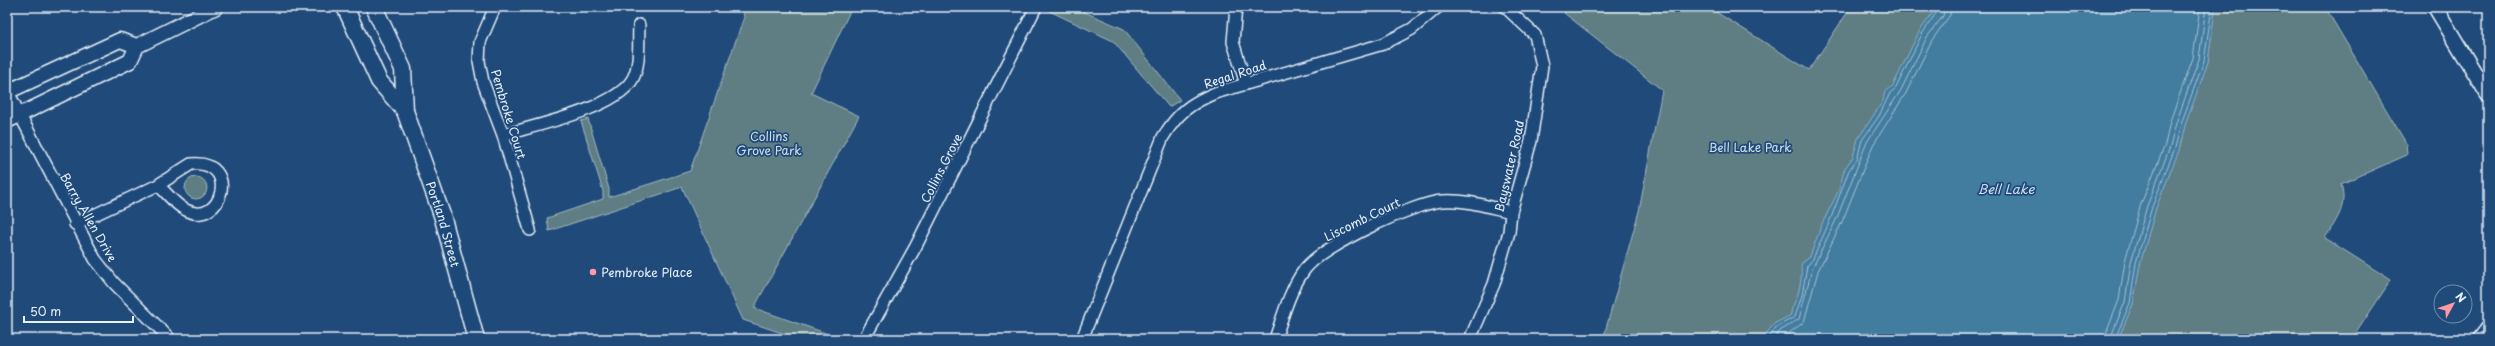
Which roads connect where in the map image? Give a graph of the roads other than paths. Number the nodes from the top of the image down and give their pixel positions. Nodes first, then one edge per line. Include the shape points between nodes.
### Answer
1 (216, 7) edge
2 (345, 7) edge
3 (374, 7) edge
4 (495, 7) edge
5 (1036, 7) edge
6 (1236, 7) edge
7 (1438, 7) edge
8 (1505, 7) edge
9 (2435, 7) edge
10 (639, 26) dead end
11 (137, 46) junction
12 (1246, 84) junction
13 (7, 92) edge
14 (2488, 95) edge
15 (405, 111) junction
16 (13, 118) edge
17 (503, 135) junction
18 (158, 185) junction
19 (1511, 212) junction
20 (75, 224) junction
21 (530, 230) dead end
22 (2488, 326) edge
23 (169, 339) edge
24 (476, 339) edge
25 (864, 339) edge
26 (1082, 339) edge
27 (1275, 339) edge
28 (1470, 339) edge
29 (2478, 339) edge

1 - 11 street
2 - 15 main road, Portland Street via 379,81
3 - 15 main road, Portland Street via 403,69
4 - 17 street, Pembroke Court via 480,42 480,60 483,82
5 - 25 street, Collins Grove via 916,246
6 - 12 street via 1233,42
7 - 12 street, Regal Road via 1412,29 1383,44
8 - 19 street, Bayswater Road via 1535,35 1542,66 1531,141
9 - 14 street
10 - 17 street via 637,64 632,79 613,98 590,108
11 - 13 street via 120,40
11 - 16 street via 130,61
12 - 26 street, Regal Road via 1199,100 1181,111 1170,126
13 - 16 street, Barry Allen Drive
15 - 24 main road, Portland Street via 442,215
16 - 20 street, Barry Allen Drive
17 - 21 street, Pembroke Court
18 - 18 street via 186,210 201,212 215,205 222,190 219,175 207,165 199,164 184,168
18 - 20 street
19 - 27 street, Liscomb Court via 1456,201 1427,204 1330,249 1305,268
19 - 28 street, Bayswater Road via 1509,232 1494,284
20 - 23 street, Barry Allen Drive via 95,259 114,283
22 - 29 street

